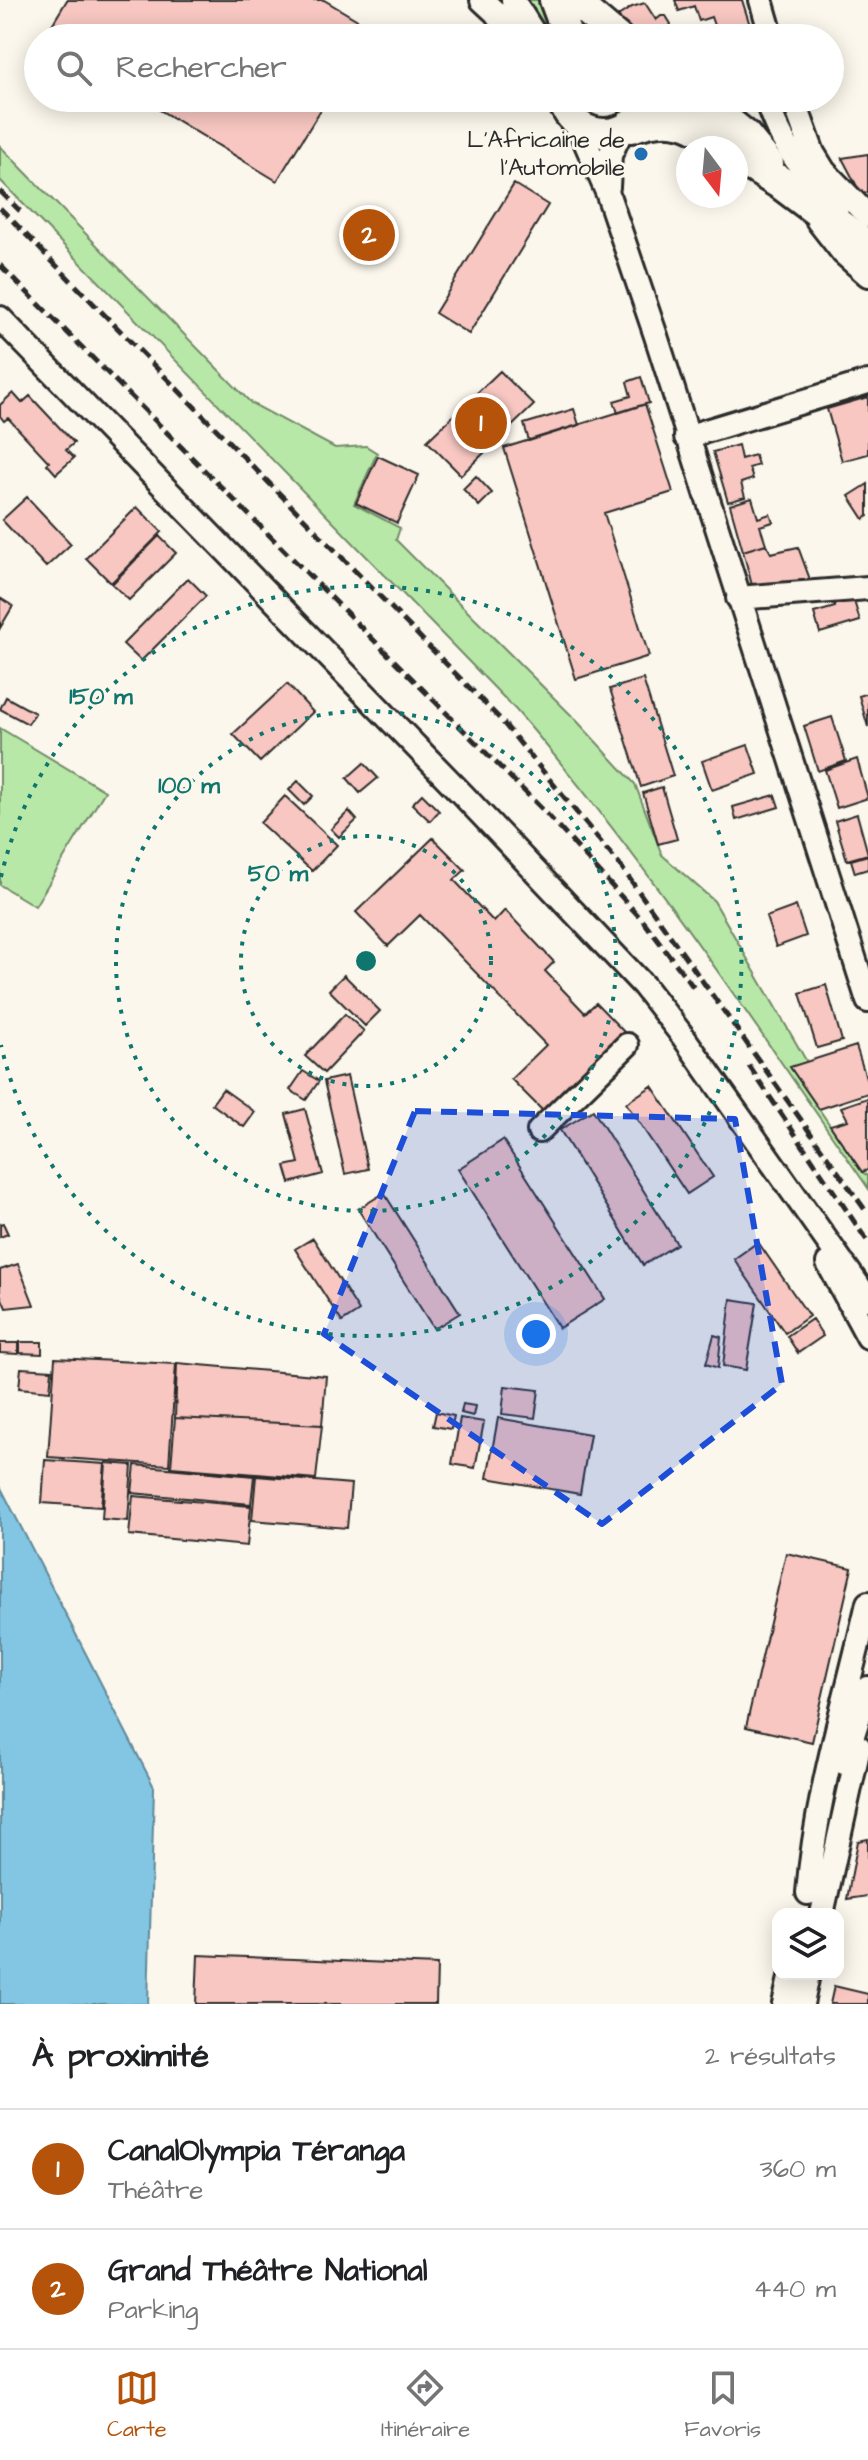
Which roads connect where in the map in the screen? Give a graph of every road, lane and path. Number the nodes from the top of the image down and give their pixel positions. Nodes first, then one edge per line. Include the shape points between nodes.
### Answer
1 (482, 0) edge
2 (513, 0) edge
3 (554, 0) edge
4 (573, 0) edge
5 (761, 0) edge
6 (503, 24) edge
7 (528, 24) edge
8 (563, 24) edge
9 (601, 24) edge
10 (768, 24) edge
11 (568, 112) edge
12 (571, 112) edge
13 (644, 112) edge
14 (714, 112) edge
15 (770, 112) edge
16 (798, 112) edge
17 (626, 128) junction
18 (712, 136) edge
19 (748, 163) edge
20 (607, 192) junction
21 (794, 193) junction
22 (864, 237) edge
23 (868, 275) edge
24 (0, 318) edge
25 (868, 382) edge
26 (686, 437) junction
27 (868, 588) edge
28 (738, 598) junction
29 (858, 939) edge
30 (868, 1001) edge
31 (627, 1045) dead end
32 (539, 1131) dead end
33 (795, 1198) junction
34 (868, 1299) edge
35 (868, 1337) edge
36 (868, 1603) edge
37 (867, 1691) edge
38 (868, 1741) edge
39 (856, 1765) junction
40 (806, 1903) edge
41 (823, 1908) edge
42 (790, 1980) edge
43 (807, 1980) edge
44 (784, 2004) edge
45 (802, 2004) edge

1 - 6 street
2 - 7 street
3 - 8 main road
4 - 9 main road
5 - 10 street
11 - 20 street
12 - 17 main road via 594,132
13 - 17 main road
14 - 21 highway via 745,137
15 - 22 street via 788,148
16 - 22 street via 813,153
17 - 18 highway via 654,118 683,120
17 - 20 street via 610,155
19 - 21 highway
20 - 26 street
21 - 22 highway
21 - 23 street
24 - 33 street via 643,985
25 - 26 street
26 - 28 street
27 - 28 street
28 - 29 street
29 - 30 street
31 - 32 street
33 - 34 street
33 - 35 street
36 - 40 street via 824,1791
37 - 39 street
37 - 40 street
38 - 39 street
39 - 41 street
42 - 44 street
43 - 45 street

